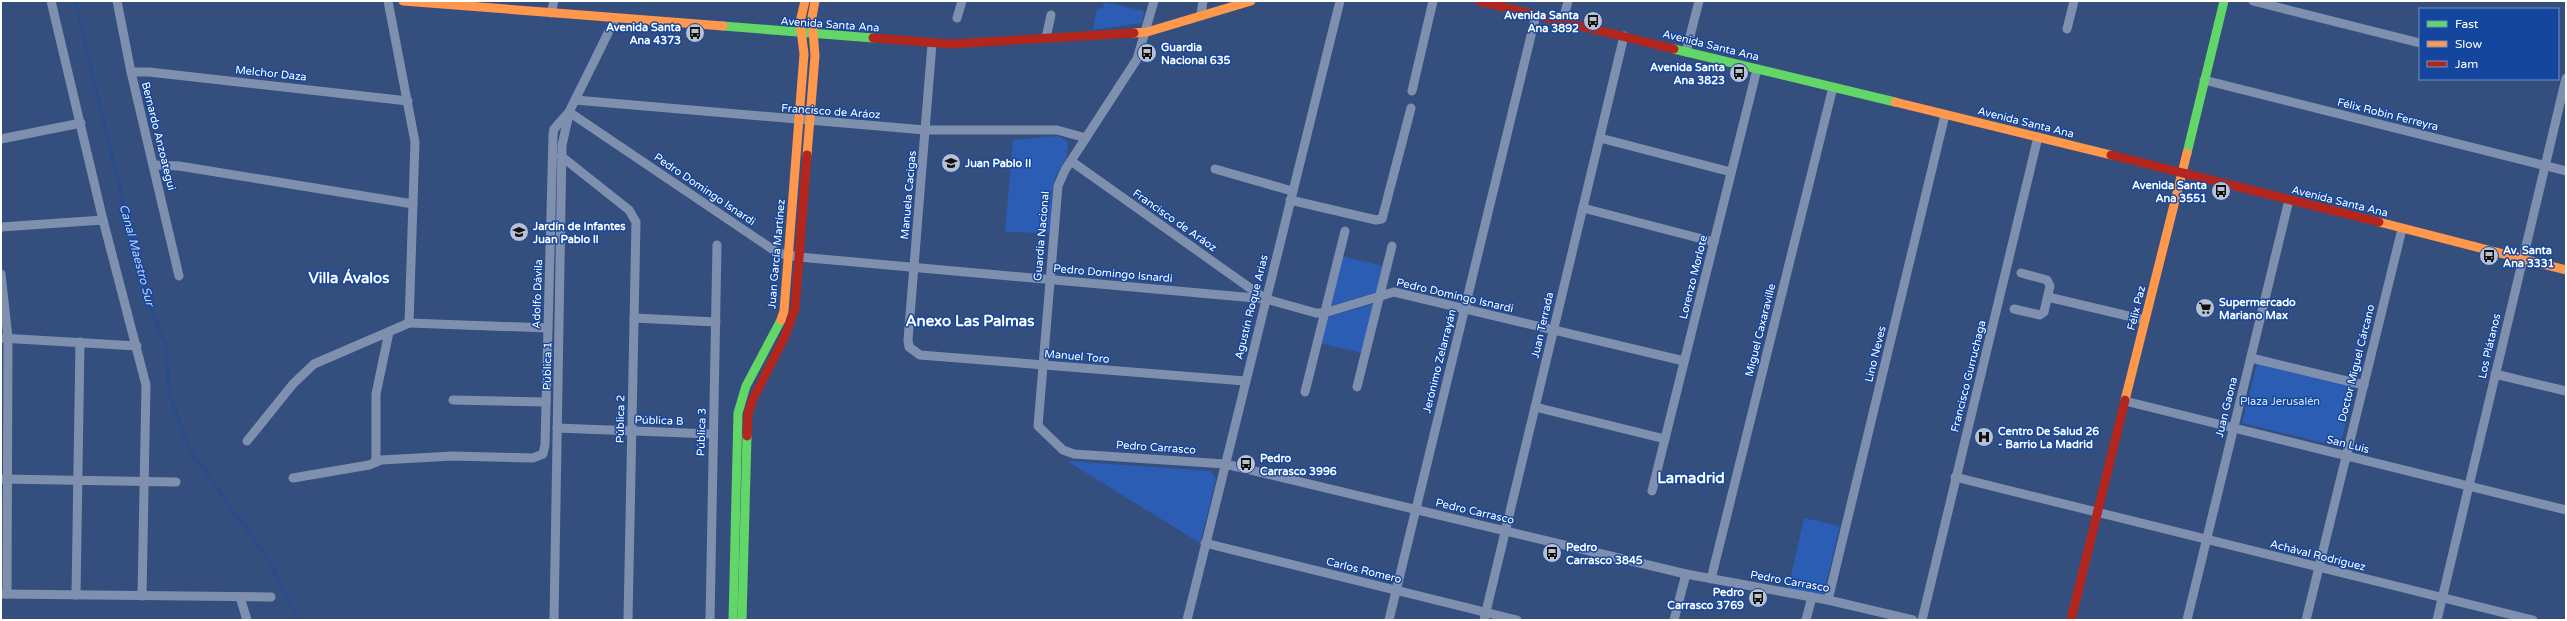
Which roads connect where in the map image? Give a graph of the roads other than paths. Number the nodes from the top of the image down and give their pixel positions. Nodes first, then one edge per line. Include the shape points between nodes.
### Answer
1 (51, 1) edge
2 (118, 1) edge
3 (388, 1) edge
4 (403, 1) edge
5 (554, 1) edge
6 (805, 1) edge
7 (815, 1) edge
8 (962, 1) edge
9 (1154, 1) edge
10 (1204, 1) edge
11 (1251, 1) edge
12 (1340, 1) edge
13 (1433, 1) edge
14 (1479, 1) edge
15 (1568, 1) edge
16 (1699, 1) edge
17 (2074, 1) edge
18 (2224, 1) edge
19 (2253, 1) edge
20 (455, 4) edge
21 (551, 13) junction
22 (1051, 15) dead end
23 (1201, 15) junction
24 (1536, 15) junction
25 (957, 18) dead end
26 (615, 19) junction
27 (1563, 21) junction
28 (2067, 29) dead end
29 (1147, 32) junction
30 (801, 34) junction
31 (814, 35) junction
32 (1624, 36) junction
33 (1046, 38) junction
34 (2419, 43) edge
35 (932, 44) junction
36 (1686, 52) junction
37 (1757, 69) junction
38 (131, 72) junction
39 (2566, 79) edge
40 (2204, 80) junction
41 (1832, 87) junction
42 (1412, 91) dead end
43 (575, 100) junction
44 (408, 101) junction
45 (1411, 108) dead end
46 (569, 112) junction
47 (1945, 115) junction
48 (798, 121) junction
49 (809, 121) junction
50 (81, 123) junction
51 (925, 130) junction
52 (2038, 137) junction
53 (1086, 138) junction
54 (1600, 138) junction
55 (1, 139) edge
56 (561, 156) junction
57 (1071, 161) junction
58 (155, 166) junction
59 (2546, 166) junction
60 (1215, 169) dead end
61 (2566, 171) edge
62 (1731, 172) junction
63 (2182, 172) junction
64 (1291, 196) junction
65 (2289, 200) junction
66 (413, 204) junction
67 (1583, 208) junction
68 (103, 220) junction
69 (1, 227) edge
70 (2402, 229) junction
71 (1345, 231) dead end
72 (1714, 242) junction
73 (717, 245) dead end
74 (1392, 246) dead end
75 (789, 255) junction
76 (799, 257) junction
77 (2522, 260) junction
78 (914, 268) junction
79 (2566, 270) edge
80 (2021, 273) dead end
81 (1, 274) edge
82 (179, 276) dead end
83 (1049, 280) junction
84 (1380, 296) junction
85 (2048, 297) junction
86 (1266, 299) junction
87 (1464, 309) junction
88 (2014, 309) dead end
89 (1324, 313) junction
90 (634, 318) junction
91 (2145, 320) junction
92 (716, 322) junction
93 (409, 323) junction
94 (548, 328) junction
95 (1554, 330) junction
96 (389, 332) junction
97 (5, 338) edge
98 (80, 342) junction
99 (137, 346) junction
100 (909, 348) joint
101 (2251, 358) junction
102 (1684, 361) junction
103 (1042, 365) junction
104 (2495, 374) junction
105 (1245, 381) junction
106 (2364, 385) junction
107 (1357, 387) dead end
108 (2566, 391) edge
109 (1305, 392) dead end
110 (453, 400) dead end
111 (546, 402) junction
112 (2125, 402) junction
113 (1535, 407) junction
114 (1038, 426) joint
115 (558, 428) junction
116 (2234, 428) junction
117 (632, 431) junction
118 (712, 434) junction
119 (1665, 439) junction
120 (247, 441) dead end
121 (2346, 456) junction
122 (376, 462) junction
123 (1225, 464) junction
124 (293, 478) dead end
125 (1955, 478) junction
126 (5, 479) edge
127 (78, 480) junction
128 (145, 482) junction
129 (176, 482) dead end
130 (2468, 486) junction
131 (1652, 491) dead end
132 (1416, 509) junction
133 (2566, 510) edge
134 (2097, 513) junction
135 (1506, 530) junction
136 (2206, 540) junction
137 (1206, 543) junction
138 (2319, 567) junction
139 (1686, 574) junction
140 (1711, 579) junction
141 (1396, 590) junction
142 (4, 594) edge
143 (76, 595) junction
144 (142, 596) junction
145 (240, 597) junction
146 (1812, 597) junction
147 (271, 598) dead end
148 (2442, 598) junction
149 (1828, 600) junction
150 (1485, 616) edge
151 (247, 620) edge
152 (554, 620) edge
153 (628, 620) edge
154 (710, 620) edge
155 (733, 620) edge
156 (742, 620) edge
157 (1187, 620) edge
158 (1389, 620) edge
159 (1517, 620) edge
160 (1674, 620) edge
161 (1806, 620) edge
162 (1913, 620) edge
163 (1922, 620) edge
164 (2071, 620) edge
165 (2187, 620) edge
166 (2306, 620) edge
167 (2436, 620) edge
168 (2533, 620) edge

1 - 50 street
2 - 38 street, Bernardo Anzoategui
3 - 44 street
4 - 20 main road, Avenida Santa Ana
5 - 21 street
6 - 30 main road, Juan García Martínez via 800,22
7 - 31 main road, Juan García Martínez via 812,17
8 - 25 street
9 - 29 street, Guardia Nacional
10 - 23 street
11 - 23 main road, Avenida Santa Ana
12 - 64 street, Agustín Roque Arias
13 - 42 street
14 - 24 main road, Avenida Santa Ana
15 - 27 street
16 - 36 street
17 - 28 street
18 - 40 main road, Félix Paz
19 - 34 street
20 - 21 main road, Avenida Santa Ana
21 - 26 main road, Avenida Santa Ana
22 - 33 street
23 - 29 main road, Avenida Santa Ana
24 - 27 main road, Avenida Santa Ana
24 - 87 street, Jerónimo Zelarrayán
26 - 30 main road, Avenida Santa Ana
26 - 43 street, Adolfo Dávila
27 - 32 main road, Avenida Santa Ana
29 - 33 main road, Avenida Santa Ana
29 - 53 street, Guardia Nacional via 1137,59
30 - 31 main road, Avenida Santa Ana
30 - 48 main road, Juan García Martínez via 804,54
31 - 35 main road, Avenida Santa Ana
31 - 49 main road, Juan García Martínez via 815,56
32 - 36 main road, Avenida Santa Ana
32 - 54 street, Juan Terrada
33 - 35 main road, Avenida Santa Ana
35 - 51 street, Manuela Cacigas
36 - 37 main road, Avenida Santa Ana
37 - 41 main road, Avenida Santa Ana
37 - 62 street, Lorenzo Morlote
38 - 44 street, Melchor Daza
38 - 58 street, Bernardo Anzoategui
39 - 59 street, Los Plátanos
40 - 59 street, Félix Robin Ferreyra
40 - 63 main road, Félix Paz
41 - 47 main road, Avenida Santa Ana
41 - 140 street, Miguel Caxaraville
43 - 46 street, Adolfo Dávila
43 - 48 street, Francisco de Aráoz
44 - 66 street via 415,142
45 - 64 street via 1382,219 1376,220
46 - 56 street, Pública 1
46 - 75 street, Pedro Domingo Isnardi via 778,253
46 - 94 street, Adolfo Dávila via 554,129 553,135
47 - 52 main road, Avenida Santa Ana
47 - 149 street, Lino Neves
48 - 49 street, Francisco de Aráoz
48 - 75 main road, Juan García Martínez
49 - 51 street, Francisco de Aráoz
49 - 76 main road, Juan García Martínez
50 - 55 street
50 - 68 street
51 - 53 street, Francisco de Aráoz via 1057,130
51 - 78 street, Manuela Cacigas
52 - 63 main road, Avenida Santa Ana
52 - 125 street, Francisco Gurruchaga
53 - 57 street, Guardia Nacional
54 - 62 street
54 - 67 street, Juan Terrada
56 - 90 street, Pública 2 via 629,210 634,218
56 - 115 street, Pública 1
57 - 83 street, Guardia Nacional via 1058,186
57 - 86 street, Francisco de Aráoz
58 - 66 street via 179,166
58 - 82 street, Bernardo Anzoategui
59 - 61 street, Félix Robin Ferreyra
59 - 77 street, Los Plátanos
60 - 64 street
62 - 72 street, Lorenzo Morlote
63 - 65 main road, Avenida Santa Ana
63 - 91 main road, Félix Paz
64 - 86 street, Agustín Roque Arias
65 - 70 main road, Avenida Santa Ana
65 - 101 street, Juan Gaona
66 - 93 street
67 - 72 street
67 - 95 street, Juan Terrada
68 - 69 street
68 - 99 street
70 - 77 main road, Avenida Santa Ana
70 - 106 street, Doctor Miguel Cárcano
71 - 89 street
72 - 102 street, Lorenzo Morlote
73 - 92 street, Pública 3
74 - 84 street
75 - 76 street, Pedro Domingo Isnardi
75 - 155 main road, Juan García Martínez via 786,298 781,321 747,381 739,402
76 - 78 street, Pedro Domingo Isnardi
76 - 156 main road, Juan García Martínez via 792,322 754,391 748,415
77 - 79 main road, Avenida Santa Ana
77 - 104 street, Los Plátanos
78 - 83 street, Pedro Domingo Isnardi
78 - 100 street, Manuela Cacigas
80 - 85 street via 2047,280 2050,286
81 - 97 street
83 - 86 street, Pedro Domingo Isnardi
83 - 103 street, Guardia Nacional
84 - 87 street, Pedro Domingo Isnardi via 1394,292
84 - 89 street, Pedro Domingo Isnardi
84 - 107 street
85 - 88 street via 2044,312 2040,315
85 - 91 street
86 - 89 street, Pedro Domingo Isnardi
86 - 105 street, Agustín Roque Arias
87 - 95 street, Pedro Domingo Isnardi
87 - 132 street, Jerónimo Zelarrayán
89 - 109 street
90 - 92 street
90 - 117 street, Pública 2
91 - 112 main road, Félix Paz
92 - 118 street, Pública 3
93 - 94 street
93 - 96 street
94 - 111 street, Adolfo Dávila
95 - 102 street, Pedro Domingo Isnardi
95 - 113 street, Juan Terrada
96 - 120 street via 314,364 293,384
96 - 122 street via 376,394
97 - 98 street
97 - 126 street
98 - 99 street
98 - 127 street
99 - 128 street via 146,385
100 - 103 street, Manuel Toro via 920,355
101 - 106 street
101 - 116 street, Juan Gaona
102 - 119 street, Lorenzo Morlote
103 - 105 street, Manuel Toro
103 - 114 street, Guardia Nacional
104 - 108 street
104 - 130 street, Los Plátanos
105 - 123 street, Agustín Roque Arias
106 - 121 street, Doctor Miguel Cárcano
110 - 111 street
111 - 122 street, Adolfo Dávila via 544,451 533,458 453,456
112 - 116 street, San Luis
112 - 134 main road, Félix Paz
113 - 119 street
113 - 135 street, Juan Terrada
114 - 123 street, Pedro Carrasco via 1063,450 1074,454
115 - 117 street, Pública B
115 - 152 street, Pública 1
116 - 121 street, San Luis
116 - 136 street, Juan Gaona
117 - 118 street, Pública B
117 - 153 street, Pública 2
118 - 154 street, Pública 3
119 - 131 street, Lorenzo Morlote
121 - 130 street, San Luis
121 - 138 street, Doctor Miguel Cárcano
122 - 124 street
123 - 132 street, Pedro Carrasco
123 - 137 street, Agustín Roque Arias
125 - 134 street
125 - 163 street, Francisco Gurruchaga
126 - 127 street
126 - 142 street
127 - 128 street
127 - 143 street
128 - 129 street
128 - 144 street
130 - 133 street, San Luis
130 - 148 street, Los Plátanos
132 - 135 street, Pedro Carrasco
132 - 141 street, Jerónimo Zelarrayán
134 - 136 street, Achával Rodríguez
134 - 164 main road, Félix Paz
135 - 139 street, Pedro Carrasco
135 - 150 street, Juan Terrada
136 - 138 street, Achával Rodríguez
136 - 165 street, Juan Gaona
137 - 141 street, Carlos Romero
137 - 157 street, Agustín Roque Arias
138 - 148 street, Achával Rodríguez
138 - 166 street, Doctor Miguel Cárcano
139 - 140 street, Pedro Carrasco
139 - 160 street
140 - 146 street, Pedro Carrasco
141 - 150 street, Carlos Romero
141 - 158 street, Jerónimo Zelarrayán
142 - 143 street
143 - 144 street
144 - 145 street
145 - 147 street
145 - 151 street
146 - 149 street, Pedro Carrasco
146 - 161 street
148 - 167 street, Los Plátanos
148 - 168 street, Achával Rodríguez
149 - 162 street, Pedro Carrasco
150 - 159 street, Carlos Romero

